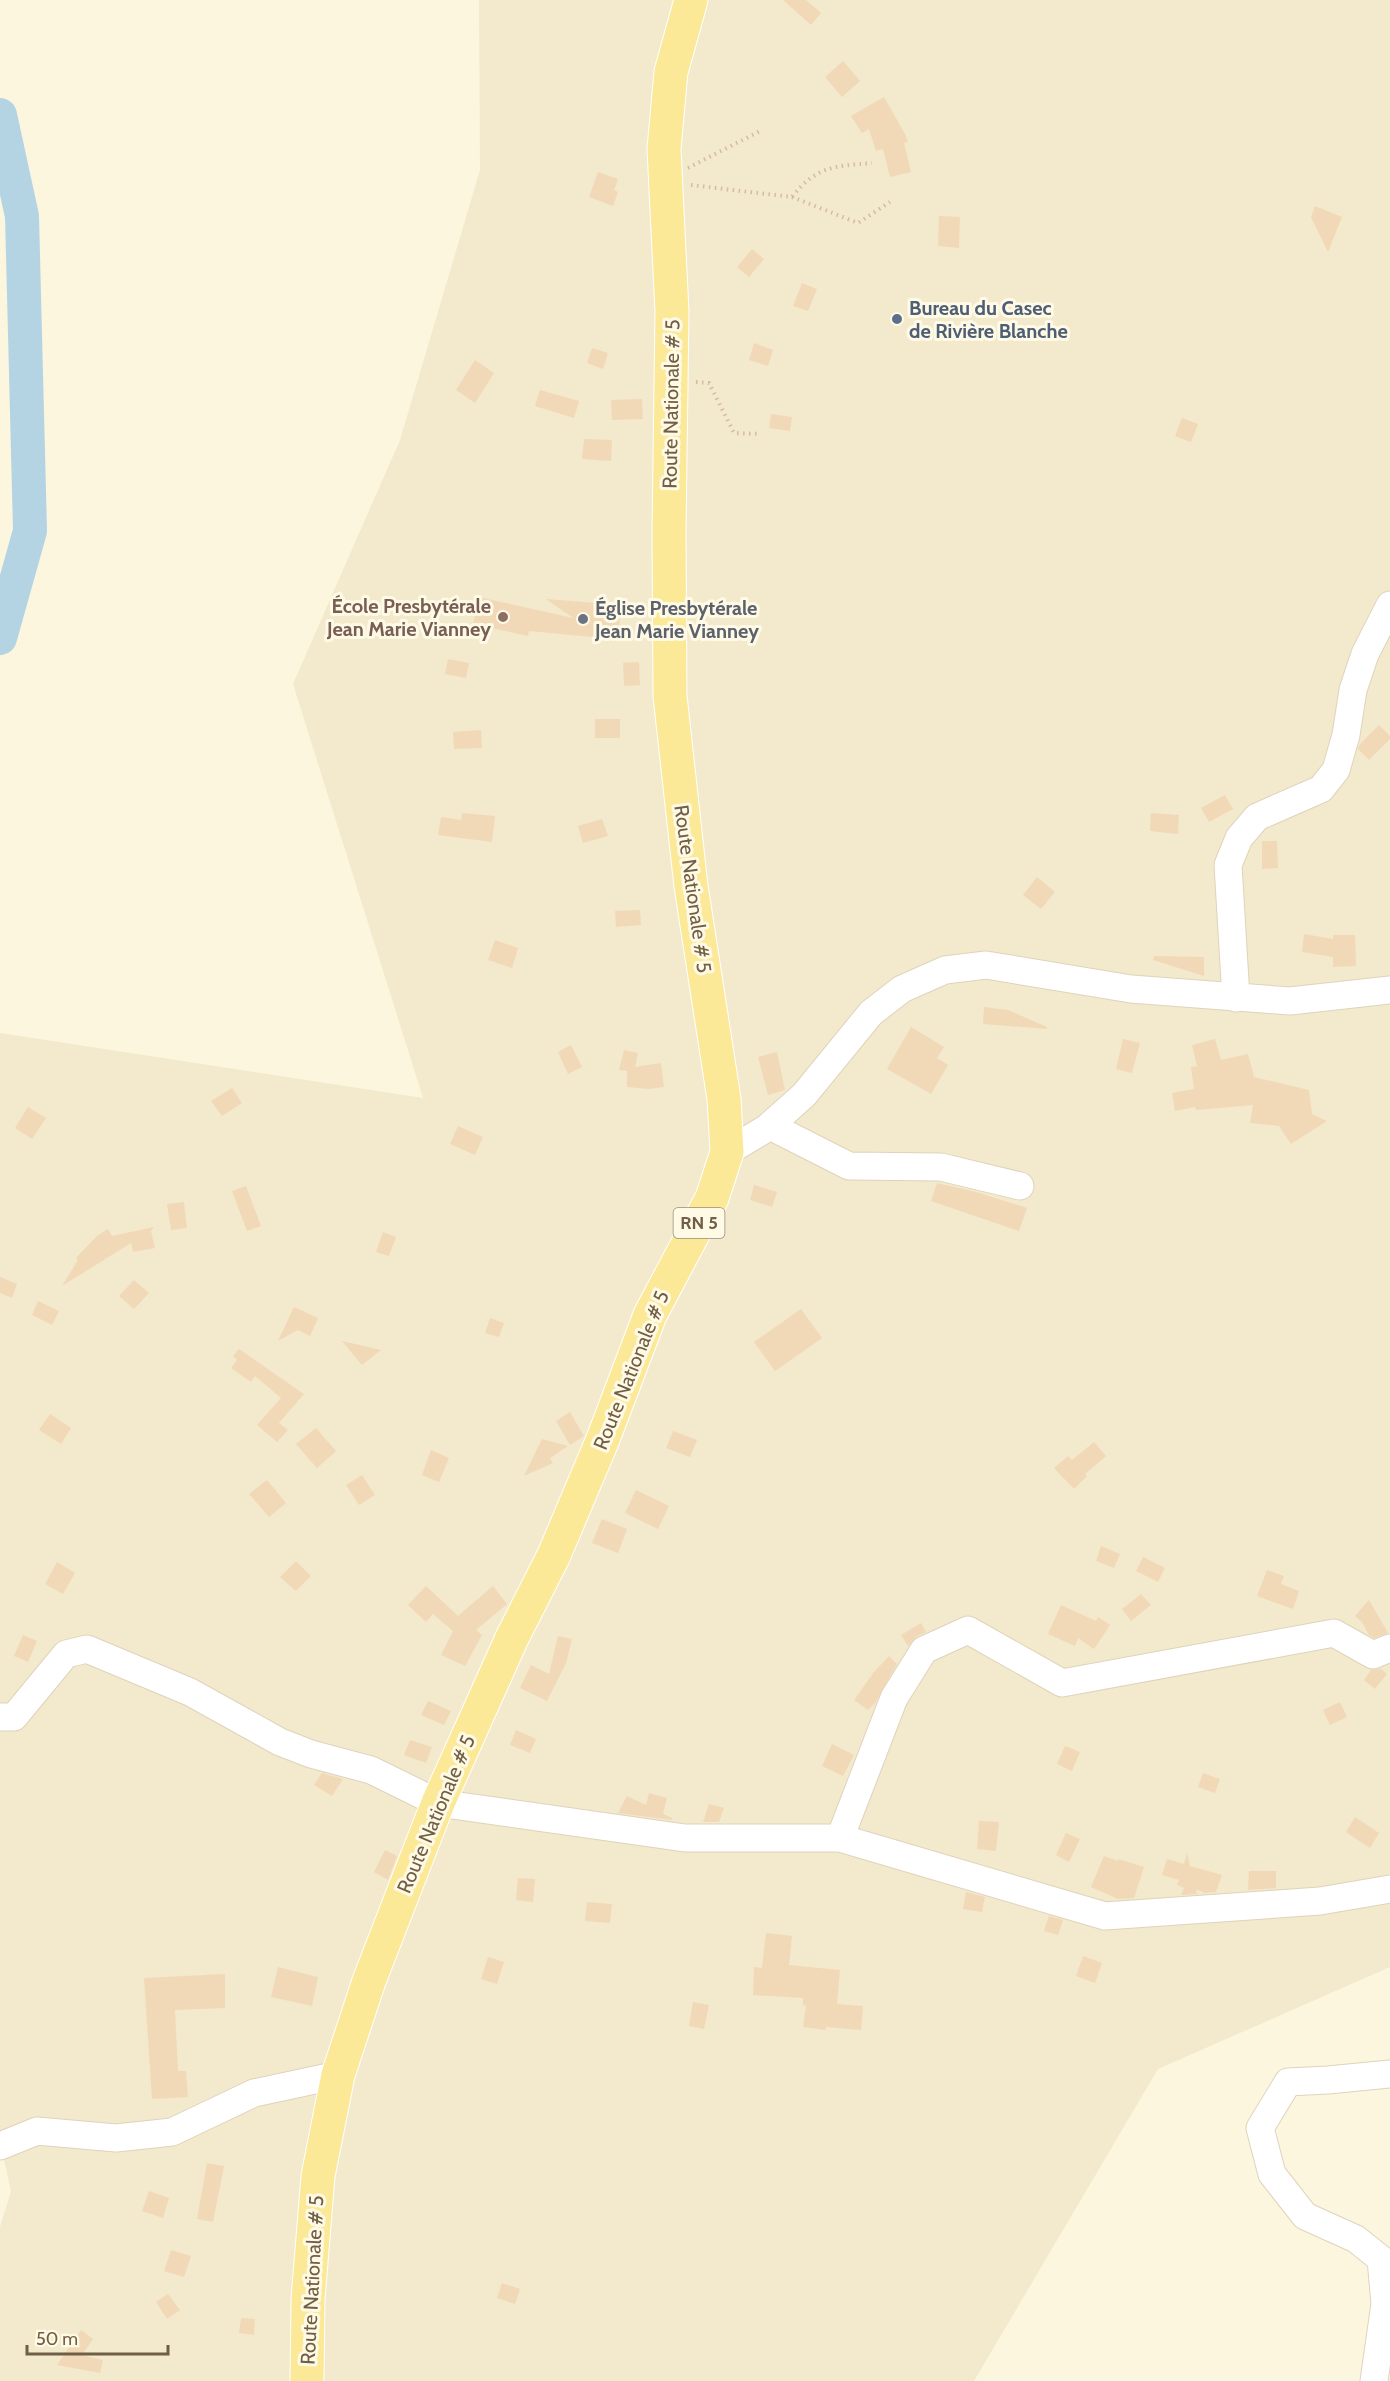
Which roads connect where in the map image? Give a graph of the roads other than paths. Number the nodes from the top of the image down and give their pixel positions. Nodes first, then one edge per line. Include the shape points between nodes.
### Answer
1 (691, 0) edge
2 (1390, 605) edge
3 (1390, 990) edge
4 (1236, 998) junction
5 (770, 1126) junction
6 (727, 1152) junction
7 (1020, 1186) dead end
8 (1390, 1648) edge
9 (0, 1717) edge
10 (438, 1803) junction
11 (840, 1838) junction
12 (1390, 1889) edge
13 (338, 2074) junction
14 (1390, 2074) edge
15 (0, 2146) edge
16 (307, 2381) edge
17 (1374, 2381) edge

1 - 6 main road, Route Nationale # 5 / RN 5 via 671,72 664,149 672,312 670,696 691,886 724,1099
2 - 4 street via 1365,654 1353,690 1336,770 1320,789 1257,817 1239,838 1228,865
3 - 4 street via 1290,1001
4 - 5 street via 1131,989 987,965 945,970 902,989 871,1012 804,1095
5 - 6 street
5 - 7 street via 849,1166 941,1167
6 - 10 main road, Route Nationale # 5 / RN 5 via 712,1197 650,1315 554,1556 512,1638
8 - 11 street via 1373,1654 1334,1633 1062,1683 968,1630 924,1650 894,1698
9 - 10 street via 14,1717 66,1654 87,1649 190,1692 280,1742 371,1770
10 - 11 street via 685,1838
10 - 13 main road, Route Nationale # 5 / RN 5 via 369,1981
11 - 12 street via 1106,1916 1320,1900
13 - 15 street via 254,2093 172,2132 116,2138 37,2131
13 - 16 main road, Route Nationale # 5 / RN 5 via 318,2176 308,2299
14 - 17 street via 1288,2082 1260,2128 1272,2174 1305,2216 1356,2239 1381,2259 1385,2304

